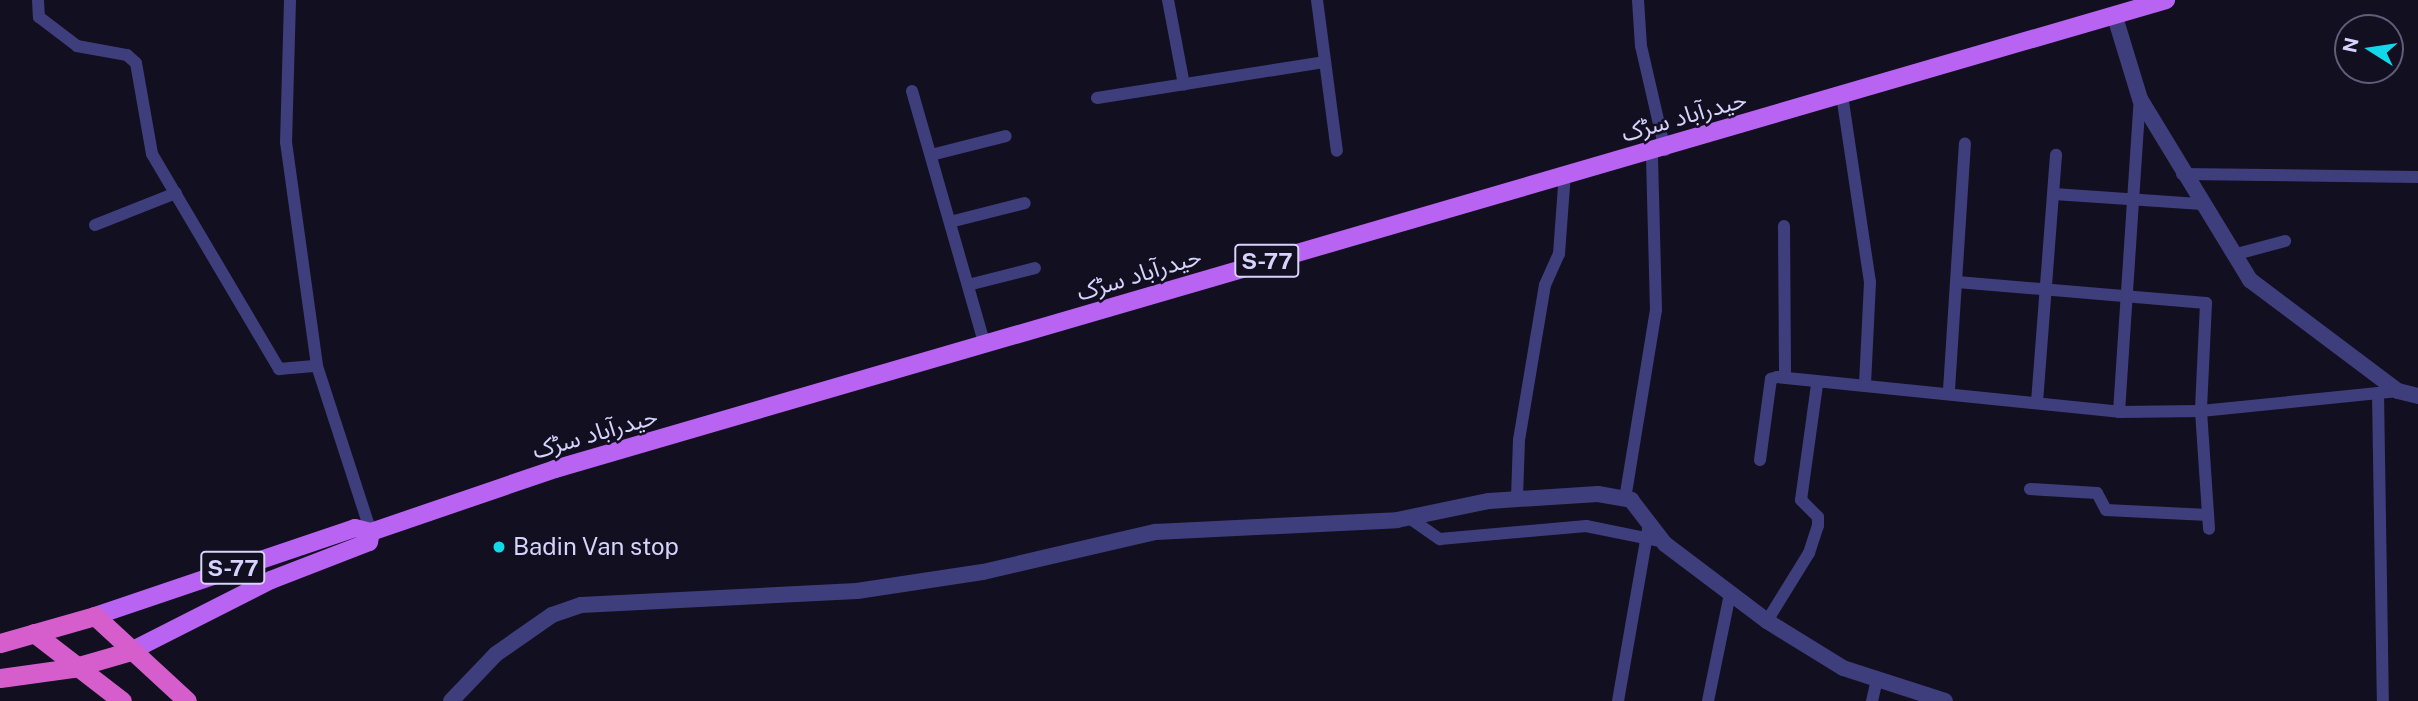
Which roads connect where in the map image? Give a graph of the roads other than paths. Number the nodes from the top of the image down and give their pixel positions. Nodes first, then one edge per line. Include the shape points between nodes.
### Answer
1 (38, 0) edge
2 (290, 0) edge
3 (1168, 0) edge
4 (1317, 0) edge
5 (1638, 0) edge
6 (2165, 0) edge
7 (2115, 17) junction
8 (1325, 62) junction
9 (1184, 85) junction
10 (912, 91) dead end
11 (1842, 95) junction
12 (1097, 98) dead end
13 (2140, 99) junction
14 (1006, 136) dead end
15 (1965, 144) dead end
16 (1337, 151) dead end
17 (1659, 152) junction
18 (931, 155) junction
19 (2056, 155) dead end
20 (1565, 172) junction
21 (2182, 174) junction
22 (2418, 177) edge
23 (176, 192) junction
24 (2054, 194) junction
25 (2133, 200) junction
26 (1025, 203) dead end
27 (2199, 204) junction
28 (950, 222) junction
29 (95, 225) dead end
30 (1784, 226) dead end
31 (2285, 241) dead end
32 (2232, 255) junction
33 (1035, 268) dead end
34 (1957, 282) junction
35 (968, 285) junction
36 (2047, 289) junction
37 (2126, 295) junction
38 (985, 346) junction
39 (317, 366) junction
40 (1785, 377) junction
41 (1817, 384) junction
42 (1865, 386) junction
43 (1949, 390) junction
44 (2398, 391) junction
45 (2378, 393) junction
46 (2418, 396) edge
47 (2038, 402) junction
48 (2201, 411) junction
49 (2119, 412) junction
50 (1760, 460) dead end
51 (2029, 489) dead end
52 (1517, 497) junction
53 (1625, 499) junction
54 (1408, 517) junction
55 (1648, 526) junction
56 (371, 531) junction
57 (1730, 594) junction
58 (95, 616) junction
59 (1767, 621) junction
60 (34, 633) junction
61 (0, 643) edge
62 (131, 651) junction
63 (72, 668) junction
64 (0, 678) edge
65 (1877, 679) junction
66 (122, 701) edge
67 (187, 701) edge
68 (451, 701) edge
69 (1618, 701) edge
70 (1708, 701) edge
71 (1872, 701) edge
72 (1945, 701) edge
73 (2383, 701) edge

1 - 23 street via 40,17 77,46 127,55 136,63 148,144
2 - 39 street via 286,142
3 - 9 street
4 - 8 street
5 - 17 street
6 - 7 main road, حیدرآباد سڑک / S-77
7 - 11 main road, حیدرآباد سڑک / S-77
7 - 13 street
8 - 9 street
8 - 16 street
9 - 12 street
10 - 18 street
11 - 17 main road, حیدرآباد سڑک / S-77
11 - 42 street via 1870,282
13 - 21 street
13 - 25 street
14 - 18 street
15 - 34 street
17 - 20 main road, حیدرآباد سڑک / S-77
17 - 53 street via 1656,310
18 - 28 street
19 - 24 street
20 - 38 main road, حیدرآباد سڑک / S-77
20 - 52 street via 1559,254 1545,285 1519,440
21 - 22 street
21 - 27 street
23 - 29 street
23 - 39 street via 278,369
24 - 25 street
24 - 36 street
25 - 27 street
25 - 37 street
26 - 28 street
27 - 32 street
28 - 35 street
30 - 40 street
31 - 32 street
32 - 44 street via 2249,280
33 - 35 street
34 - 36 street
34 - 43 street
35 - 38 street
36 - 37 street
36 - 47 street
37 - 48 street via 2206,303
37 - 49 street
38 - 56 main road, حیدرآباد سڑک / S-77 via 555,469
39 - 56 street
40 - 41 street
40 - 50 street via 1771,379
41 - 42 street
41 - 59 street via 1801,500 1818,517 1818,526 1809,553
42 - 43 street
43 - 47 street
44 - 45 street
44 - 46 street
45 - 48 street
45 - 73 street
47 - 49 street
48 - 49 street
48 - 51 street via 2208,522 2106,510 2096,494
52 - 53 street
52 - 54 street
53 - 55 street
54 - 55 street via 1440,539 1586,526
54 - 68 street via 1155,532 983,572 858,591 581,605 552,615 496,654
55 - 57 street
55 - 69 street
56 - 58 main road, حیدرآباد سڑک / S-77 via 355,528
56 - 62 main road, حیدرآباد سڑک / S-77 via 369,542 271,580
57 - 59 street
57 - 70 street
58 - 60 highway, حیدرآباد سڑک / S-77
58 - 62 highway
59 - 65 street via 1843,668
60 - 61 highway, حیدرآباد سڑک / S-77
60 - 63 highway
62 - 63 highway, حیدرآباد سڑک / S-77
62 - 67 highway
63 - 64 highway, حیدرآباد سڑک / S-77
63 - 66 highway
65 - 71 street
65 - 72 street

